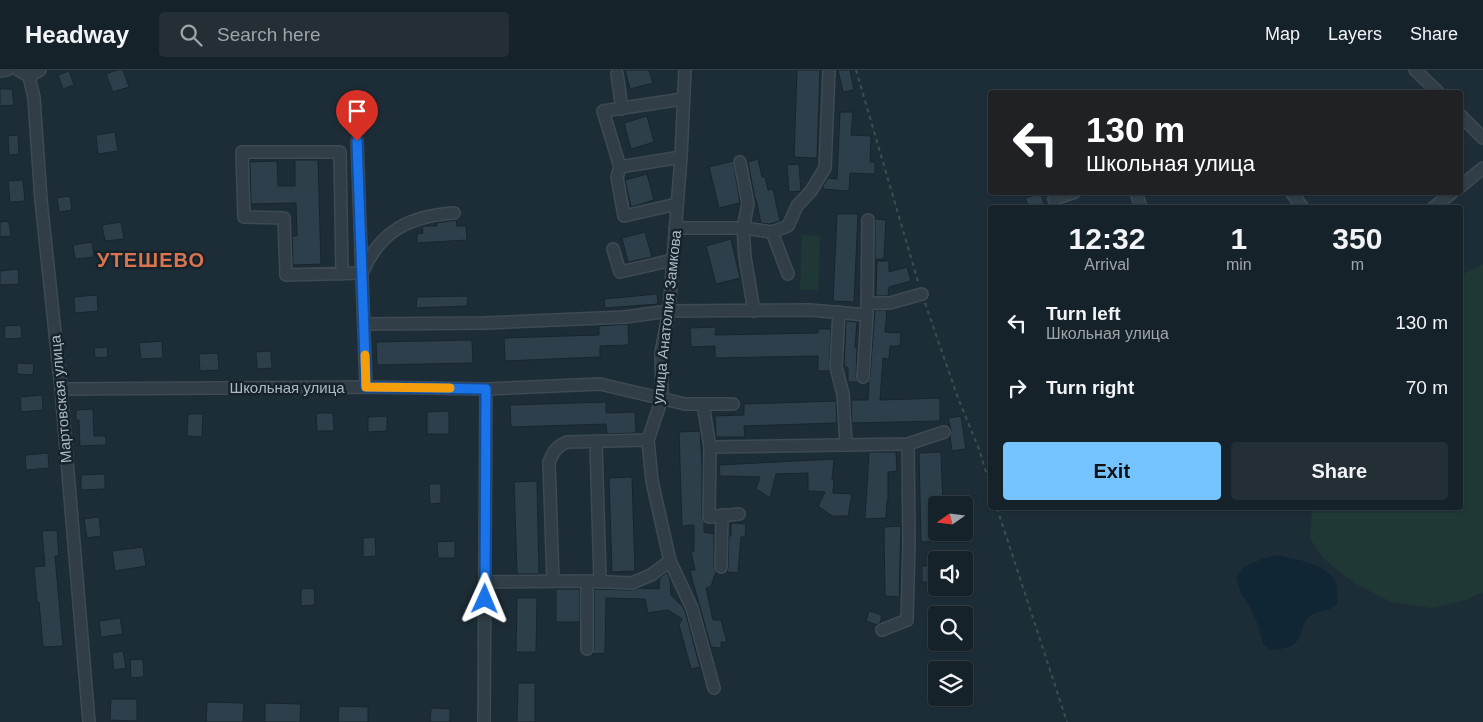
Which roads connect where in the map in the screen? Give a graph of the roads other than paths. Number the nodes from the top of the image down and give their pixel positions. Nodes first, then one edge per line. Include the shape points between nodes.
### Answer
1 (7, 70) edge
2 (18, 70) edge
3 (40, 70) edge
4 (685, 70) edge
5 (829, 70) edge
6 (1415, 70) edge
7 (0, 71) edge
8 (616, 74) dead end
9 (29, 76) junction
10 (1436, 90) edge
11 (683, 99) junction
12 (622, 109) junction
13 (1463, 118) edge
14 (1483, 138) edge
15 (357, 141) dead end
16 (681, 156) junction
17 (740, 162) dead end
18 (620, 167) junction
19 (1483, 168) edge
20 (1463, 185) edge
21 (1067, 195) edge
22 (1449, 195) edge
23 (1054, 200) edge
24 (677, 204) junction
25 (1437, 205) edge
26 (454, 213) dead end
27 (868, 220) dead end
28 (676, 228) junction
29 (743, 228) junction
30 (772, 232) junction
31 (613, 249) dead end
32 (673, 260) junction
33 (362, 273) junction
34 (342, 274) junction
35 (788, 274) dead end
36 (922, 294) road end
37 (867, 303) junction
38 (669, 311) junction
39 (754, 311) junction
40 (838, 312) junction
41 (867, 315) junction
42 (364, 324) junction
43 (863, 377) dead end
44 (366, 387) junction
45 (61, 389) junction
46 (486, 389) junction
47 (662, 398) junction
48 (703, 404) junction
49 (733, 404) dead end
50 (944, 432) dead end
51 (648, 440) junction
52 (596, 442) junction
53 (908, 444) junction
54 (846, 445) junction
55 (710, 447) junction
56 (739, 514) dead end
57 (722, 516) junction
58 (670, 561) junction
59 (721, 567) dead end
60 (553, 581) junction
61 (587, 581) junction
62 (485, 582) junction
63 (600, 582) junction
64 (882, 630) dead end
65 (587, 649) dead end
66 (714, 688) dead end
67 (90, 722) edge
68 (484, 722) edge

1 - 7 street
2 - 9 street
3 - 9 street
4 - 11 street, улица Анатолия Замкова
5 - 30 street via 825,168 797,206 788,226
6 - 10 street
8 - 12 street
9 - 45 street, Мартовская улица via 34,98
11 - 12 street
11 - 16 street, улица Анатолия Замкова
12 - 18 street via 603,111
13 - 14 street
15 - 33 street
16 - 18 street
16 - 24 street, улица Анатолия Замкова
17 - 29 street via 748,204
18 - 24 street via 617,177 624,216
19 - 20 street
21 - 23 street
22 - 25 street
24 - 28 street, улица Анатолия Замкова
26 - 33 street via 420,217 402,224 383,239 368,258
27 - 37 street
28 - 29 street
28 - 32 street, улица Анатолия Замкова
29 - 30 street
29 - 39 street
30 - 35 street
31 - 32 street via 620,272
32 - 38 street, улица Анатолия Замкова
33 - 34 street
33 - 42 street
34 - 34 street via 340,152 242,152 244,217 284,218 286,275
36 - 37 street via 890,303
37 - 41 street
38 - 39 street
38 - 42 street via 625,317 485,323
38 - 47 street, улица Анатолия Замкова via 662,353
39 - 40 street
40 - 41 street
40 - 54 street via 836,367 843,394
41 - 43 street
42 - 44 street
44 - 45 street, Школьная улица
44 - 46 street, Школьная улица
45 - 67 street, Мартовская улица
46 - 47 street, Школьная улица via 600,384
46 - 62 street
47 - 48 street, Школьная улица via 685,404
47 - 51 street, улица Анатолия Замкова
48 - 49 street, Школьная улица
48 - 55 street
50 - 53 street
51 - 52 street
51 - 58 street, улица Анатолия Замкова via 652,482
52 - 60 street via 567,442 559,446 549,462
52 - 63 street
53 - 54 street
53 - 64 street via 907,620
54 - 55 street
55 - 57 street via 709,516
56 - 57 street
57 - 59 street
58 - 63 street via 651,575 632,583
58 - 66 street, улица Анатолия Замкова via 692,608
60 - 61 street
60 - 62 street
61 - 63 street
61 - 65 street
62 - 68 street

